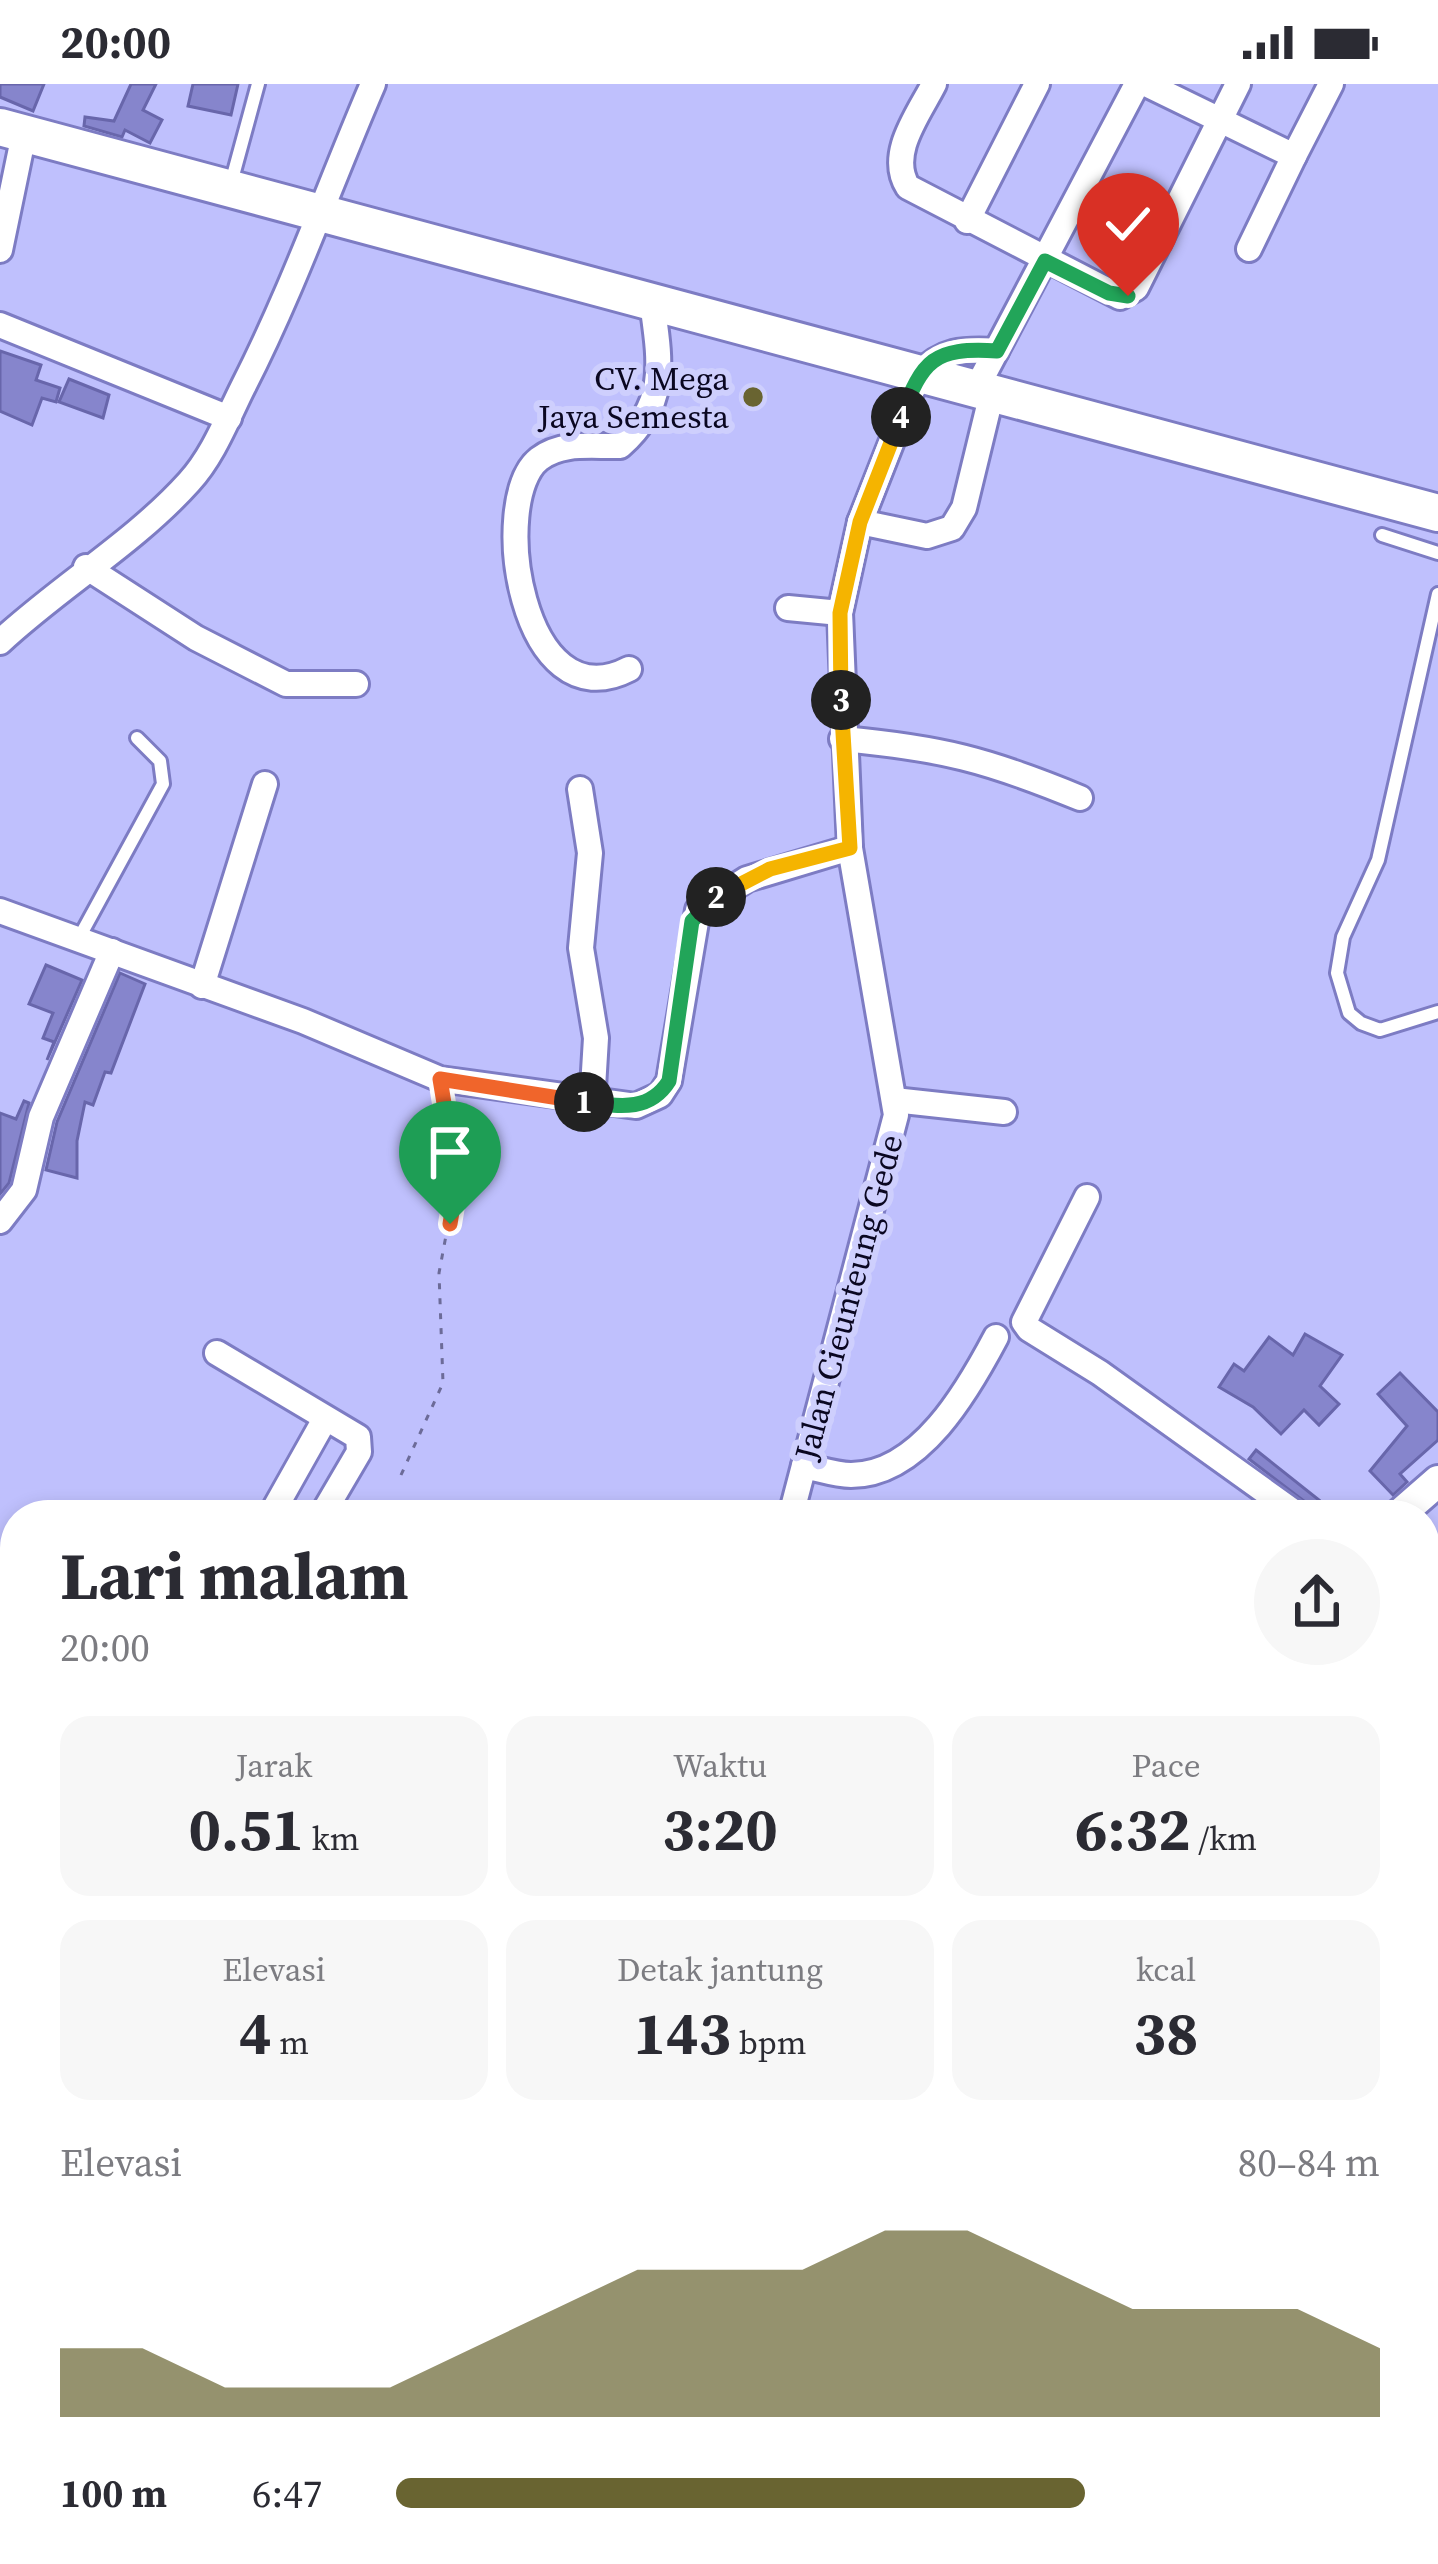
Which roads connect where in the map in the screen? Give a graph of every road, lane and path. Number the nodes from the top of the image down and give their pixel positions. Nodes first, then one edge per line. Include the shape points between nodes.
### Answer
1 (258, 84) edge
2 (373, 84) edge
3 (934, 84) edge
4 (1037, 84) edge
5 (1137, 84) edge
6 (1146, 84) edge
7 (1238, 84) edge
8 (1331, 84) edge
9 (1220, 120) junction
10 (12, 131) edge
11 (1294, 156) junction
12 (230, 190) junction
13 (322, 216) junction
14 (967, 221) junction
15 (1249, 249) dead end
16 (0, 250) edge
17 (1045, 261) junction
18 (652, 302) junction
19 (0, 325) edge
20 (997, 351) junction
21 (918, 374) junction
22 (984, 391) junction
23 (229, 418) junction
24 (1438, 513) edge
25 (860, 522) junction
26 (1382, 535) dead end
27 (1438, 554) edge
28 (86, 567) junction
29 (1438, 594) edge
30 (788, 608) dead end
31 (840, 613) junction
32 (0, 642) edge
33 (629, 669) dead end
34 (356, 684) dead end
35 (137, 738) dead end
36 (842, 739) junction
37 (265, 784) dead end
38 (580, 789) dead end
39 (1080, 798) dead end
40 (850, 848) junction
41 (0, 911) edge
42 (79, 939) junction
43 (112, 952) junction
44 (202, 986) junction
45 (1438, 1012) edge
46 (440, 1079) junction
47 (894, 1100) junction
48 (592, 1103) junction
49 (1004, 1112) dead end
50 (1087, 1197) dead end
51 (0, 1221) edge
52 (997, 1337) dead end
53 (218, 1353) dead end
54 (325, 1419) junction
55 (804, 1466) junction
56 (401, 1475) dead end
57 (279, 1500) edge
58 (330, 1500) edge
59 (794, 1500) edge
60 (1277, 1500) edge

1 - 12 lane
2 - 13 street
3 - 14 street via 901,152 901,176
4 - 14 street
5 - 17 street
6 - 9 street
7 - 9 street
8 - 11 street
9 - 11 street
9 - 17 street via 1128,296
10 - 12 main road
10 - 16 street
11 - 15 street
12 - 13 main road
13 - 18 main road
13 - 23 street
14 - 17 street
17 - 20 street
18 - 21 main road
18 - 33 street via 660,363 643,426 620,446 559,447 535,461 520,487 516,531 530,622 545,653 584,676 608,680
19 - 23 street
20 - 21 street via 954,351
20 - 22 street
21 - 22 main road
21 - 25 street, Jalan Cieunteung Gede
22 - 24 main road
22 - 25 street via 964,508 952,528 927,536
23 - 28 street via 193,478
25 - 31 street, Jalan Cieunteung Gede
26 - 27 lane
28 - 32 street
28 - 34 street via 286,684
29 - 45 lane via 1378,860 1343,937 1337,973 1349,1013 1361,1023 1381,1030
30 - 31 street
31 - 36 street, Jalan Cieunteung Gede
35 - 42 lane via 160,761 164,784
36 - 39 street via 971,756
36 - 40 street, Jalan Cieunteung Gede
37 - 44 street
38 - 48 street via 590,853 580,948 596,1038
40 - 47 street, Jalan Cieunteung Gede
40 - 48 street via 759,874 710,900 692,921 669,1081 636,1106
41 - 42 street
42 - 43 street
43 - 44 street
43 - 51 street via 40,1117 24,1190
44 - 46 street
46 - 48 street
46 - 56 path via 457,1182 437,1299 443,1383
47 - 49 street
47 - 55 street, Jalan Cieunteung Gede via 889,1155
50 - 60 street via 1038,1285 1024,1322 1029,1330
52 - 55 street via 944,1418 898,1462 852,1475
53 - 54 street
54 - 57 street
54 - 58 street via 360,1442
55 - 59 street, Jalan Cieunteung Gede

